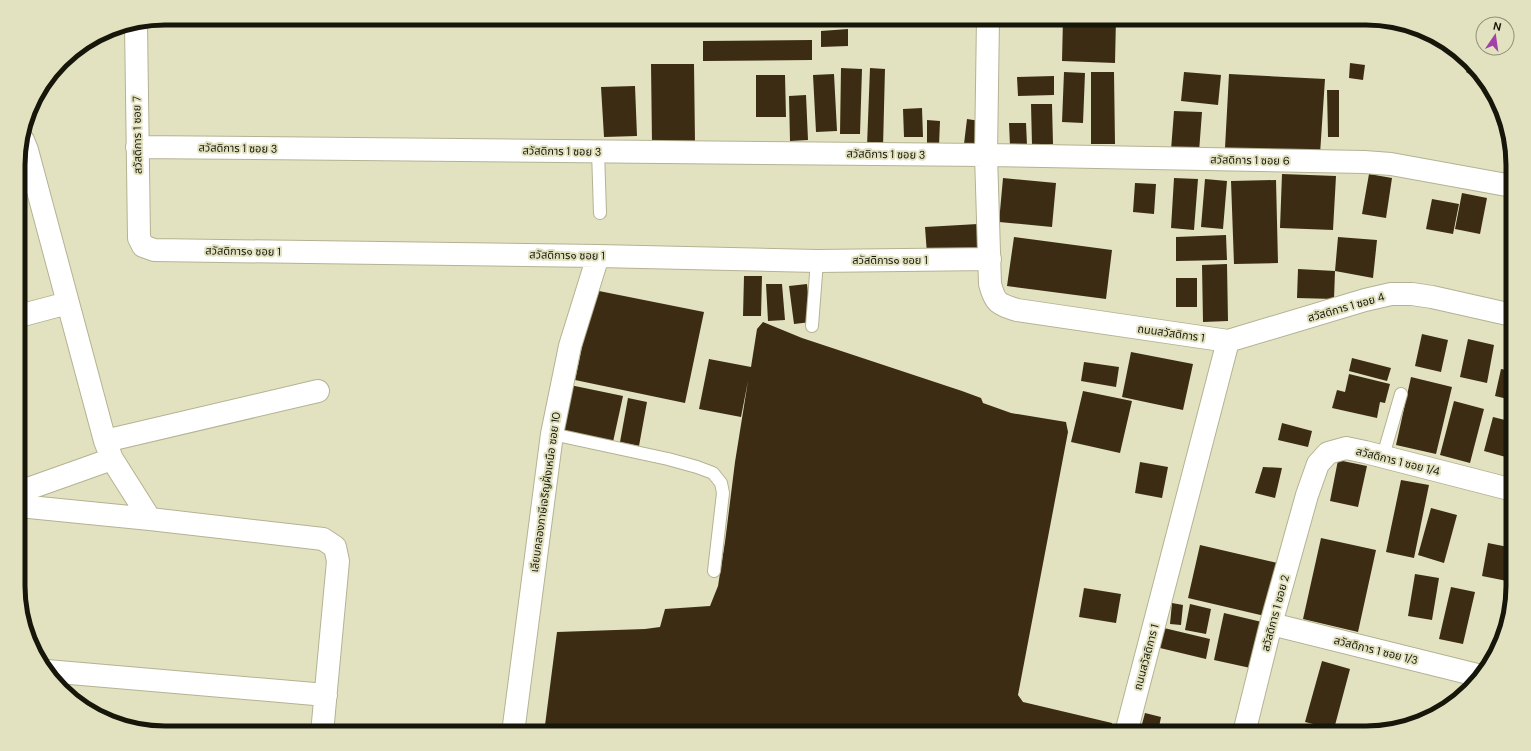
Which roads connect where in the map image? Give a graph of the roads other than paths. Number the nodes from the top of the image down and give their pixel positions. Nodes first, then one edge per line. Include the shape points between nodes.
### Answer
1 (988, 25) edge
2 (136, 28) edge
3 (137, 147) junction
4 (598, 151) junction
5 (25, 155) edge
6 (986, 155) junction
7 (1506, 185) edge
8 (600, 213) dead end
9 (144, 246) joint
10 (598, 256) junction
11 (990, 260) junction
12 (817, 261) junction
13 (68, 303) junction
14 (25, 314) edge
15 (1506, 314) edge
16 (812, 326) dead end
17 (1228, 341) junction
18 (318, 391) dead end
19 (1401, 394) dead end
20 (552, 434) junction
21 (109, 450) junction
22 (1383, 456) junction
23 (1506, 488) edge
24 (25, 489) edge
25 (1307, 495) joint
26 (25, 507) edge
27 (150, 519) junction
28 (714, 571) dead end
29 (1271, 624) junction
30 (55, 672) edge
31 (1474, 674) edge
32 (326, 695) junction
33 (323, 726) edge
34 (514, 726) edge
35 (1128, 726) edge
36 (1246, 726) edge

1 - 6 street, ถนนสวัสดิการ 1
2 - 3 street, สวัสดิการ 1 ซอย 7
3 - 4 street, สวัสดิการ 1 ซอย 3
3 - 9 street, สวัสดิการ 1 ซอย 7 via 139,238
4 - 6 street, สวัสดิการ 1 ซอย 3
4 - 8 lane
5 - 13 street
6 - 7 street, สวัสดิการ 1 ซอย 6 via 1364,162 1391,164
6 - 11 street, ถนนสวัสดิการ 1
9 - 10 street, สวัสดิการ๑ ซอย 1 via 154,250
10 - 12 street, สวัสดิการ๑ ซอย 1
10 - 20 street, เลียบคลองภาษีเจริญฝั่งเหนือ ซอย 10 via 570,346
11 - 12 street, สวัสดิการ๑ ซอย 1
11 - 17 street, ถนนสวัสดิการ 1 via 993,296 1002,305 1016,310
12 - 16 lane
13 - 14 street
13 - 21 street
15 - 17 street, สวัสดิการ 1 ซอย 4 via 1412,294 1391,294
17 - 35 street, ถนนสวัสดิการ 1
18 - 21 street
19 - 22 lane
20 - 28 lane via 668,459 713,473 721,483 723,493
20 - 34 street, เลียบคลองภาษีเจริญฝั่งเหนือ ซอย 10
21 - 24 street
21 - 27 street
22 - 23 street, สวัสดิการ 1 ซอย 1/4
22 - 25 street, สวัสดิการ 1 ซอย 1/4 via 1346,448 1328,453 1318,464
25 - 29 street, สวัสดิการ 1 ซอย 2
26 - 27 street
27 - 32 street via 323,539 335,547 338,561
29 - 31 street, สวัสดิการ 1 ซอย 1/3
29 - 36 street, สวัสดิการ 1 ซอย 2
30 - 32 street
32 - 33 street

